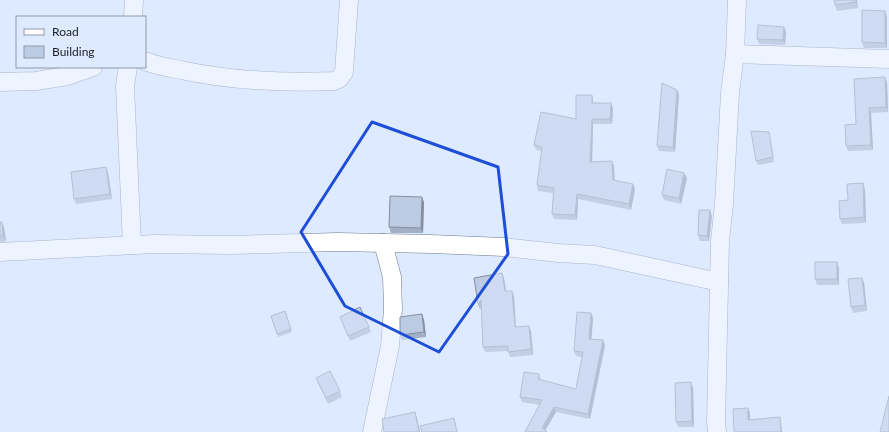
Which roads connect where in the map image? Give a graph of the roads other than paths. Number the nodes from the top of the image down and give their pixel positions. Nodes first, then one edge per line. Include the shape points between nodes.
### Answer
1 (134, 0) edge
2 (349, 0) edge
3 (737, 0) edge
4 (133, 16) edge
5 (735, 54) junction
6 (889, 59) edge
7 (146, 61) edge
8 (90, 68) edge
9 (128, 68) edge
10 (0, 82) edge
11 (383, 243) junction
12 (132, 245) junction
13 (0, 252) edge
14 (718, 282) junction
15 (372, 432) edge
16 (718, 432) edge

1 - 4 street
2 - 7 street via 344,72 340,79 334,81 244,80 201,74
3 - 5 street
5 - 6 street
5 - 14 street via 730,93
8 - 10 street via 67,76 36,81
9 - 12 street via 125,86
11 - 12 street
11 - 14 street via 504,247 594,255
11 - 15 street via 392,277 393,309 390,346
12 - 13 street
14 - 16 street

